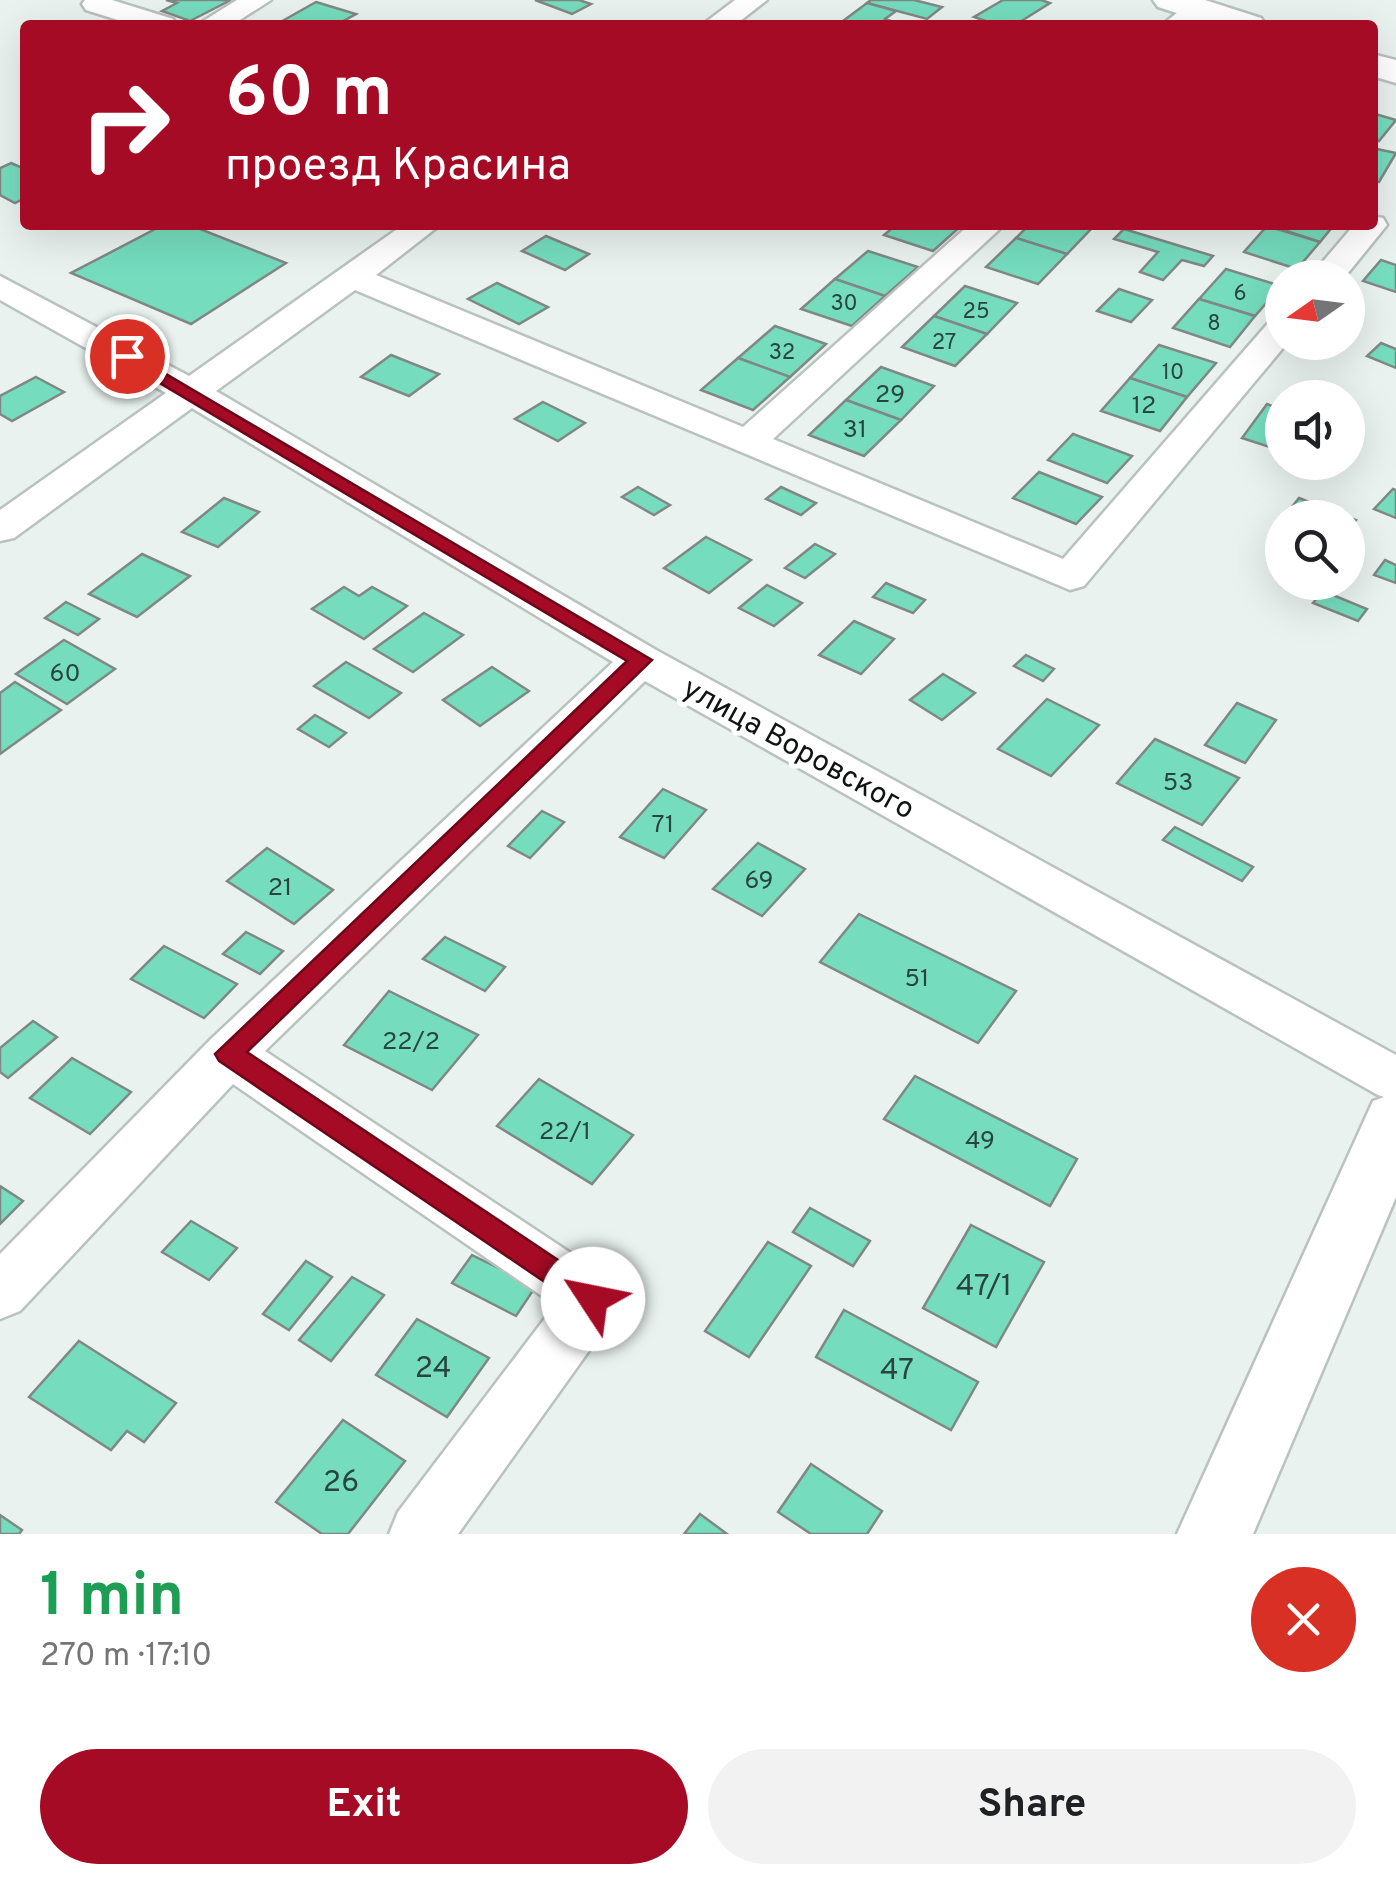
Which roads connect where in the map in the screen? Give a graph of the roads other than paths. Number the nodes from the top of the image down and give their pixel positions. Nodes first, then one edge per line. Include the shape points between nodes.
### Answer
1 (257, 0) edge
2 (753, 0) edge
3 (96, 4) dead end
4 (1182, 11) edge
5 (146, 20) edge
6 (220, 20) edge
7 (723, 20) edge
8 (1226, 20) edge
9 (417, 230) edge
10 (982, 230) edge
11 (1368, 230) edge
12 (1342, 260) edge
13 (350, 276) junction
14 (0, 286) edge
15 (1265, 348) edge
16 (191, 392) junction
17 (748, 443) junction
18 (0, 529) edge
19 (642, 660) junction
20 (228, 1054) junction
21 (1396, 1080) edge
22 (1396, 1120) edge
23 (0, 1293) edge
24 (420, 1534) edge
25 (1215, 1534) edge

1 - 6 street
2 - 7 street
3 - 5 street
4 - 8 street
9 - 13 street
10 - 17 street
11 - 12 street
13 - 16 street
13 - 17 street
14 - 16 street, улица Воровского
15 - 17 street via 1070,577
16 - 18 street
16 - 19 street, улица Воровского
19 - 20 street
19 - 21 street, улица Воровского
20 - 23 street
20 - 24 street via 593,1299
22 - 25 street

